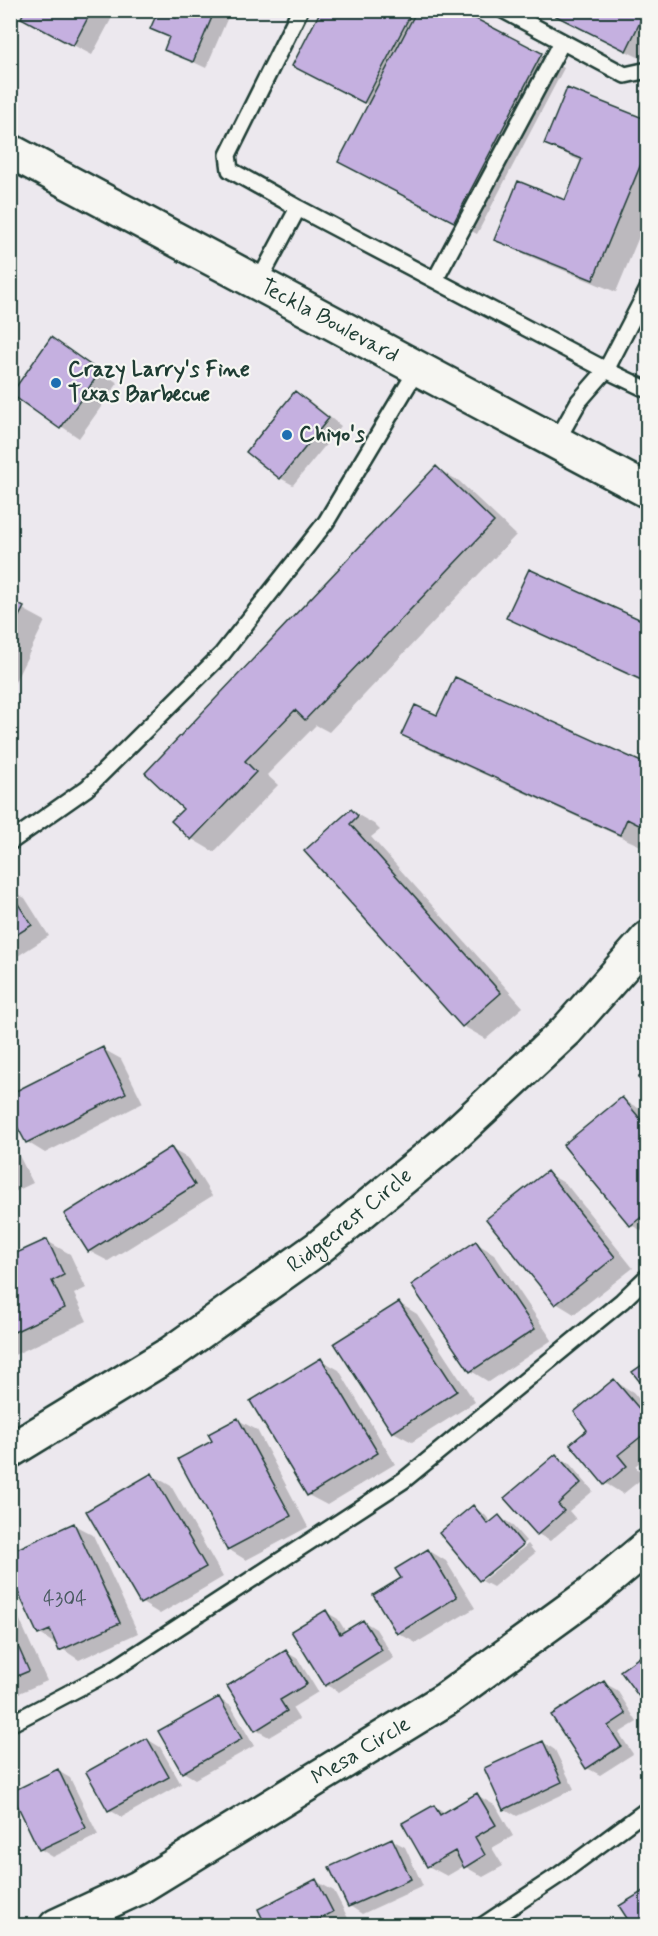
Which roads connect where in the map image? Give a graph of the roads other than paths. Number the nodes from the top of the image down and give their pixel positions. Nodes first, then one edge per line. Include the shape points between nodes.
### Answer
1 (300, 10) edge
2 (503, 10) edge
3 (562, 42) junction
4 (648, 70) edge
5 (10, 151) edge
6 (298, 208) junction
7 (435, 280) junction
8 (258, 283) junction
9 (648, 289) edge
10 (418, 368) junction
11 (606, 370) junction
12 (648, 390) edge
13 (556, 442) junction
14 (648, 491) edge
15 (10, 842) edge
16 (648, 938) edge
17 (648, 1276) edge
18 (10, 1451) edge
19 (648, 1546) edge
20 (10, 1724) edge
21 (648, 1809) edge
22 (56, 1926) edge
23 (482, 1926) edge

1 - 6 lane via 228,155 230,170
2 - 3 lane
3 - 4 lane via 625,75
3 - 7 lane
5 - 8 street, Teckla Boulevard
6 - 7 lane
6 - 8 lane
7 - 11 lane
8 - 10 street, Teckla Boulevard
9 - 11 lane
10 - 13 street, Teckla Boulevard
10 - 15 lane via 326,522 222,654 87,788
11 - 12 lane
11 - 13 lane via 579,401
13 - 14 street, Teckla Boulevard
16 - 18 street, Ridgecrest Circle via 557,1039 449,1140 318,1248 171,1353
17 - 20 lane via 404,1480 111,1671
19 - 22 street, Mesa Circle via 592,1593 446,1699 138,1888
21 - 23 lane

